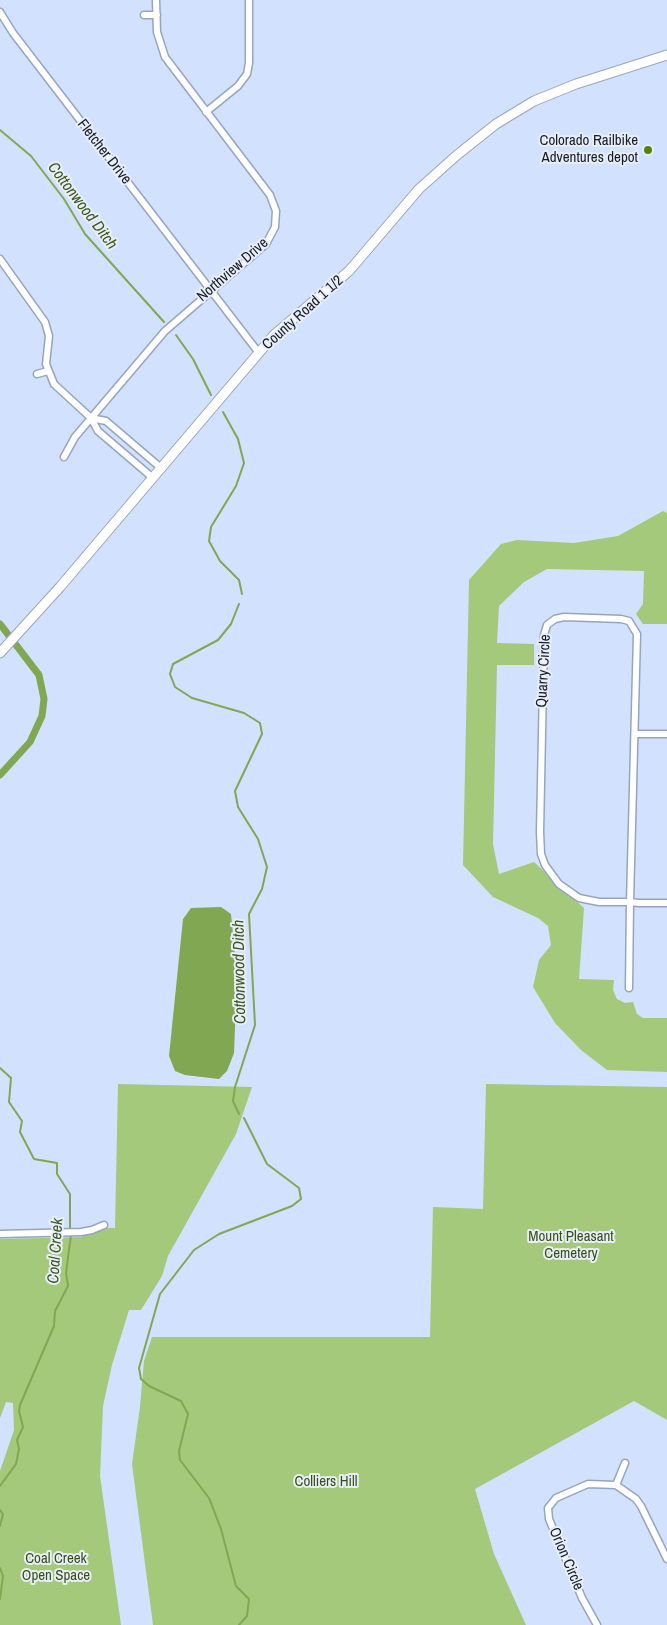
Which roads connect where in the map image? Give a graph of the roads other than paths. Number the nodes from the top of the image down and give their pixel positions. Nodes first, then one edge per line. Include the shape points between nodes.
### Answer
1 (156, 0) edge
2 (249, 0) edge
3 (0, 12) edge
4 (144, 15) dead end
5 (157, 15) junction
6 (667, 55) edge
7 (206, 112) junction
8 (0, 259) edge
9 (210, 291) junction
10 (259, 353) junction
11 (48, 371) junction
12 (37, 374) dead end
13 (91, 418) junction
14 (64, 457) dead end
15 (161, 468) junction
16 (153, 478) junction
17 (0, 653) edge
18 (635, 734) junction
19 (667, 734) edge
20 (630, 902) junction
21 (667, 903) edge
22 (629, 988) dead end
23 (104, 1225) dead end
24 (0, 1234) edge
25 (625, 1463) dead end
26 (616, 1485) junction
27 (667, 1559) edge
28 (597, 1625) edge

1 - 5 street, Northview Drive
2 - 7 street via 250,63 247,74 238,86
3 - 9 street, Fletcher Drive
4 - 5 street
5 - 7 street, Northview Drive via 158,40 165,57
6 - 10 street, County Road 1 1/2 via 534,101 485,131 419,188 349,271 279,330
7 - 9 street, Northview Drive via 270,195 276,218 266,244
8 - 11 street via 45,322
9 - 10 street, Fletcher Drive
9 - 13 street, Northview Drive via 165,331
10 - 15 street, County Road 1 1/2
11 - 12 street
11 - 13 street via 56,386
13 - 14 street, Northview Drive
13 - 15 street via 106,421
13 - 16 street via 98,431
15 - 16 street, County Road 1 1/2
16 - 17 street, County Road 1 1/2
18 - 19 street
18 - 20 street, Quarry Circle
18 - 20 street, Quarry Circle via 637,634 634,627 621,619 555,619 544,635 541,854 555,880 579,898
20 - 21 street, Quarry Circle
20 - 22 street
23 - 24 street via 80,1232
25 - 26 street
26 - 27 street via 641,1506
26 - 28 street, Orion Circle via 588,1484 556,1498 548,1508 562,1552

